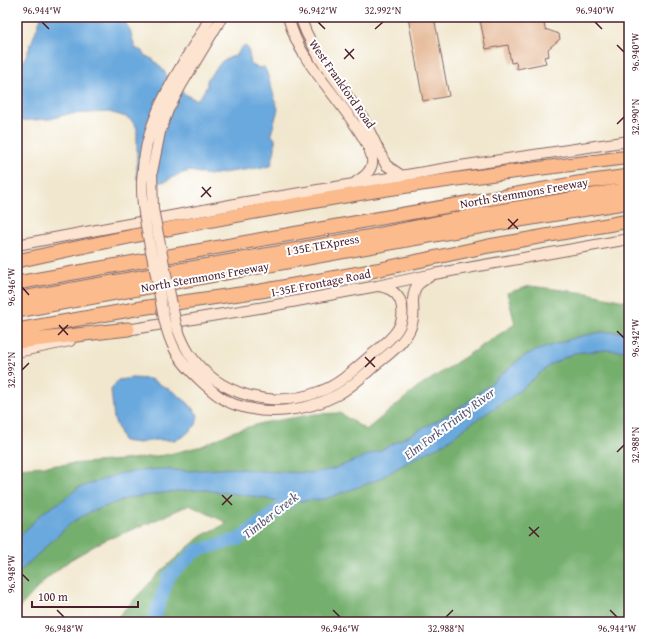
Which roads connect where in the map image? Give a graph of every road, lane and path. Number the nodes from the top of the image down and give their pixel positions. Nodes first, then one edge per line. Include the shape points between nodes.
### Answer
1 (210, 17) edge
2 (222, 17) edge
3 (288, 17) edge
4 (300, 17) edge
5 (207, 32) junction
6 (345, 92) junction
7 (336, 99) junction
8 (629, 141) edge
9 (629, 157) edge
10 (402, 176) junction
11 (629, 176) edge
12 (356, 189) junction
13 (629, 189) edge
14 (629, 202) edge
15 (247, 208) junction
16 (629, 221) edge
17 (629, 239) edge
18 (365, 243) junction
19 (17, 245) edge
20 (17, 261) edge
21 (262, 261) junction
22 (434, 274) junction
23 (17, 283) edge
24 (377, 286) junction
25 (17, 299) edge
26 (17, 311) edge
27 (128, 329) junction
28 (19, 330) edge
29 (17, 342) edge
30 (17, 352) edge

1 - 5 main road
2 - 5 main road
3 - 7 main road, West Frankford Road via 305,57
4 - 6 main road, West Frankford Road via 320,59
5 - 22 main road, bridge via 166,92 154,118 142,180 143,208 166,329 174,348 192,373 207,387 236,405 267,411 302,408 336,396 366,374 410,332 414,318 414,289 417,284
5 - 24 main road, bridge via 168,110 160,132 152,172 153,209 175,318 189,353 213,378 245,395 278,400 322,391 347,376 393,337 400,327 403,308 400,300 390,289
6 - 7 main road
6 - 10 main road, West Frankford Road via 362,116 386,165
7 - 12 main road, West Frankford Road via 365,140 372,163
8 - 10 main road
9 - 12 highway
10 - 12 main road
11 - 23 highway, North Stemmons Freeway
12 - 15 highway
13 - 18 highway, I 35E TEXpress via 470,216
14 - 18 highway, North Stemmons Freeway
15 - 19 main road
15 - 20 highway
16 - 28 highway via 261,291 141,308
17 - 22 main road, I-35E Frontage Road
18 - 21 highway, I 35E TEXpress
21 - 25 highway, I 35E TEXpress
21 - 26 highway, North Stemmons Freeway
22 - 24 main road, I-35E Frontage Road
24 - 27 main road, I-35E Frontage Road
27 - 29 highway
27 - 30 main road, I-35E Frontage Road

